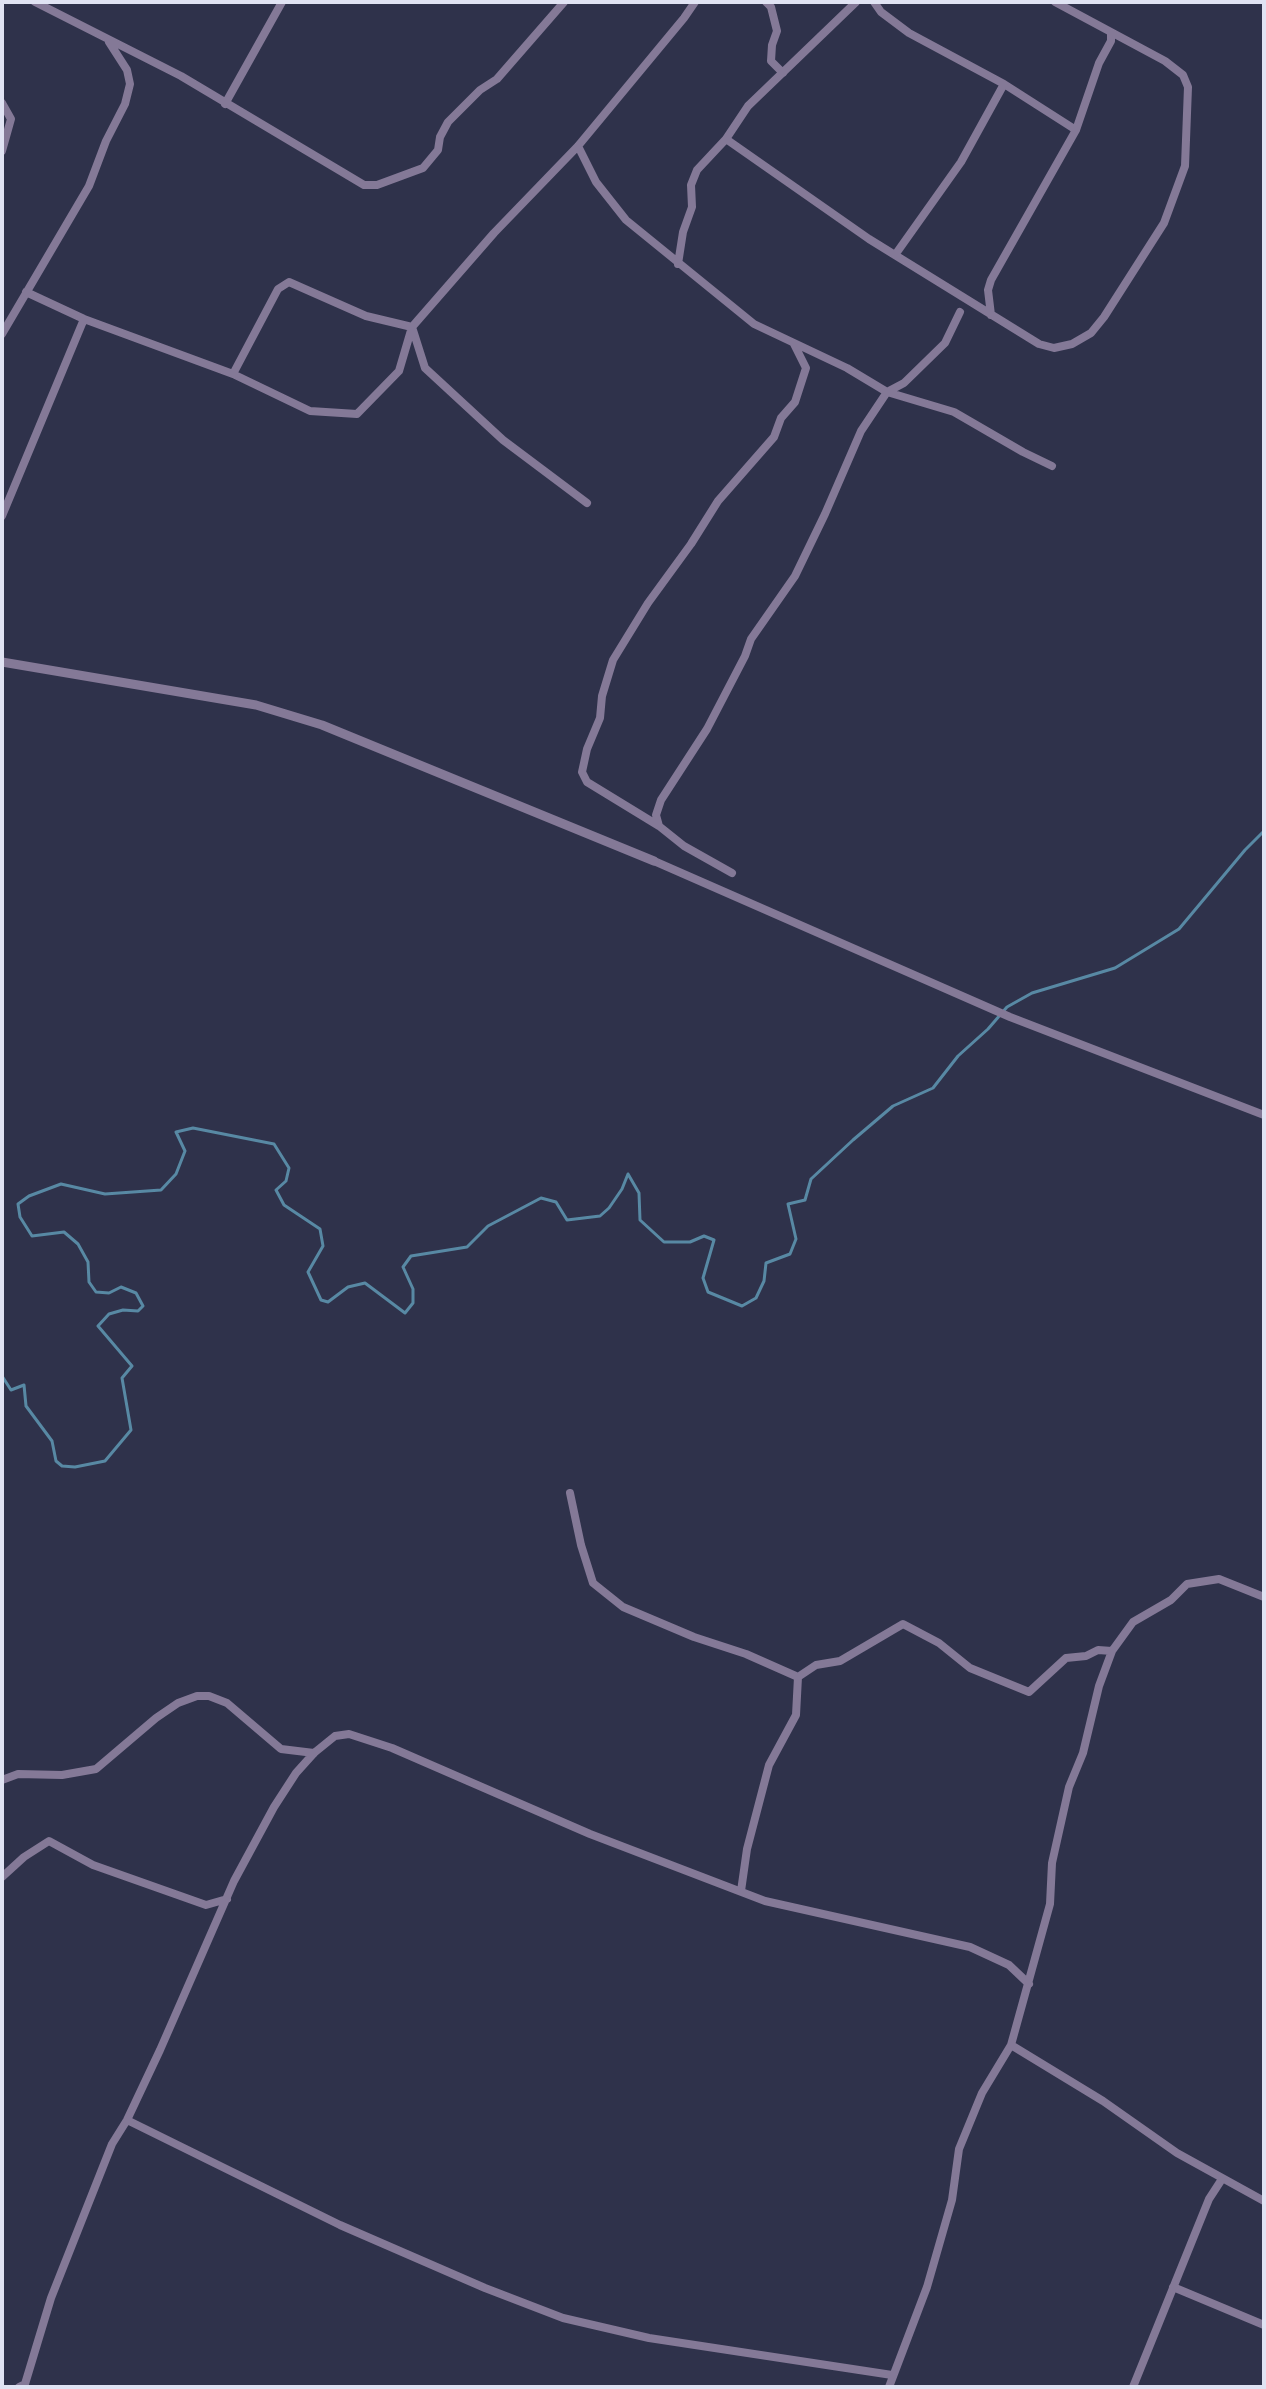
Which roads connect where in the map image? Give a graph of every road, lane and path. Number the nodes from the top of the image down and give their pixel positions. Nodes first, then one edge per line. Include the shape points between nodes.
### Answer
1 (35, 2) edge
2 (282, 2) edge
3 (564, 2) edge
4 (695, 2) edge
5 (766, 2) edge
6 (856, 2) edge
7 (874, 2) edge
8 (1055, 2) edge
9 (1111, 33) junction
10 (109, 41) junction
11 (783, 73) junction
12 (1004, 84) junction
13 (2, 103) edge
14 (225, 104) junction
15 (1076, 130) junction
16 (726, 139) junction
17 (578, 146) junction
18 (2, 151) edge
19 (895, 255) junction
20 (678, 264) junction
21 (26, 292) junction
22 (960, 312) dead end
23 (991, 315) junction
24 (84, 319) junction
25 (412, 327) junction
26 (2, 334) edge
27 (794, 344) junction
28 (233, 374) junction
29 (887, 392) junction
30 (1052, 466) dead end
31 (587, 503) dead end
32 (2, 516) edge
33 (2, 662) edge
34 (659, 826) junction
35 (656, 862) joint
36 (732, 873) dead end
37 (1264, 1115) edge
38 (570, 1493) dead end
39 (1264, 1597) edge
40 (1112, 1651) junction
41 (798, 1677) junction
42 (314, 1753) junction
43 (2, 1780) edge
44 (2, 1877) edge
45 (741, 1891) junction
46 (227, 1899) junction
47 (1029, 1984) junction
48 (1011, 2045) junction
49 (127, 2120) junction
50 (1222, 2179) junction
51 (1264, 2201) edge
52 (1173, 2287) junction
53 (1264, 2325) edge
54 (892, 2375) junction
55 (23, 2386) edge
56 (889, 2387) edge
57 (1133, 2387) edge

1 - 10 street
2 - 14 street
3 - 14 street via 497,79 448,122 438,150 423,168 377,185 364,185
4 - 17 street
5 - 11 street via 777,31 771,61
6 - 11 street
7 - 12 street via 909,33
8 - 9 street
9 - 15 street
9 - 23 street via 1165,61 1183,75 1188,87 1185,166 1164,223 1104,317 1072,344 1039,344
10 - 14 street
10 - 21 street via 127,70 125,104 89,186
11 - 16 street via 748,106
12 - 15 street
12 - 19 street via 961,162
13 - 18 street via 11,119
15 - 23 street via 991,280
16 - 19 street
16 - 20 street via 692,177 692,207
17 - 20 street via 596,182 626,220
17 - 25 street
19 - 23 street
20 - 27 street via 754,324
21 - 24 street
21 - 26 street
22 - 29 street via 945,343 904,383
24 - 28 street
24 - 32 street
25 - 28 street via 399,371 357,414 310,411
25 - 28 street via 366,316 289,282 278,289
25 - 31 street via 425,368 503,440
27 - 29 street
27 - 34 street via 806,368 795,402 774,437 718,501 613,660 587,749 582,772 587,782
29 - 30 street via 954,412
29 - 34 street via 861,431 795,576 751,639 707,729 661,800
33 - 35 street via 256,705 322,725
34 - 36 street
35 - 37 street via 1010,1017
38 - 41 street via 593,1583 623,1607
39 - 40 street via 1219,1579 1187,1584 1133,1622
40 - 41 street via 1066,1658 1029,1692 970,1668 903,1624 840,1661 816,1665
40 - 47 street via 1069,1787 1052,1863 1050,1904
41 - 45 street via 796,1715 769,1765
42 - 43 street via 281,1749 227,1703 197,1696 156,1718 96,1769 18,1774
42 - 45 street via 335,1736 349,1734
42 - 46 street via 274,1807
44 - 46 street via 49,1841 93,1865 206,1905
45 - 47 street via 826,1916 970,1947 1009,1965
46 - 49 street
47 - 48 street
48 - 50 street
48 - 54 street via 982,2093 959,2149 952,2200 927,2287
49 - 54 street via 340,2225 563,2318 649,2338
49 - 55 street via 112,2144 59,2274
50 - 51 street
50 - 52 street
52 - 53 street
52 - 57 street
54 - 56 street

